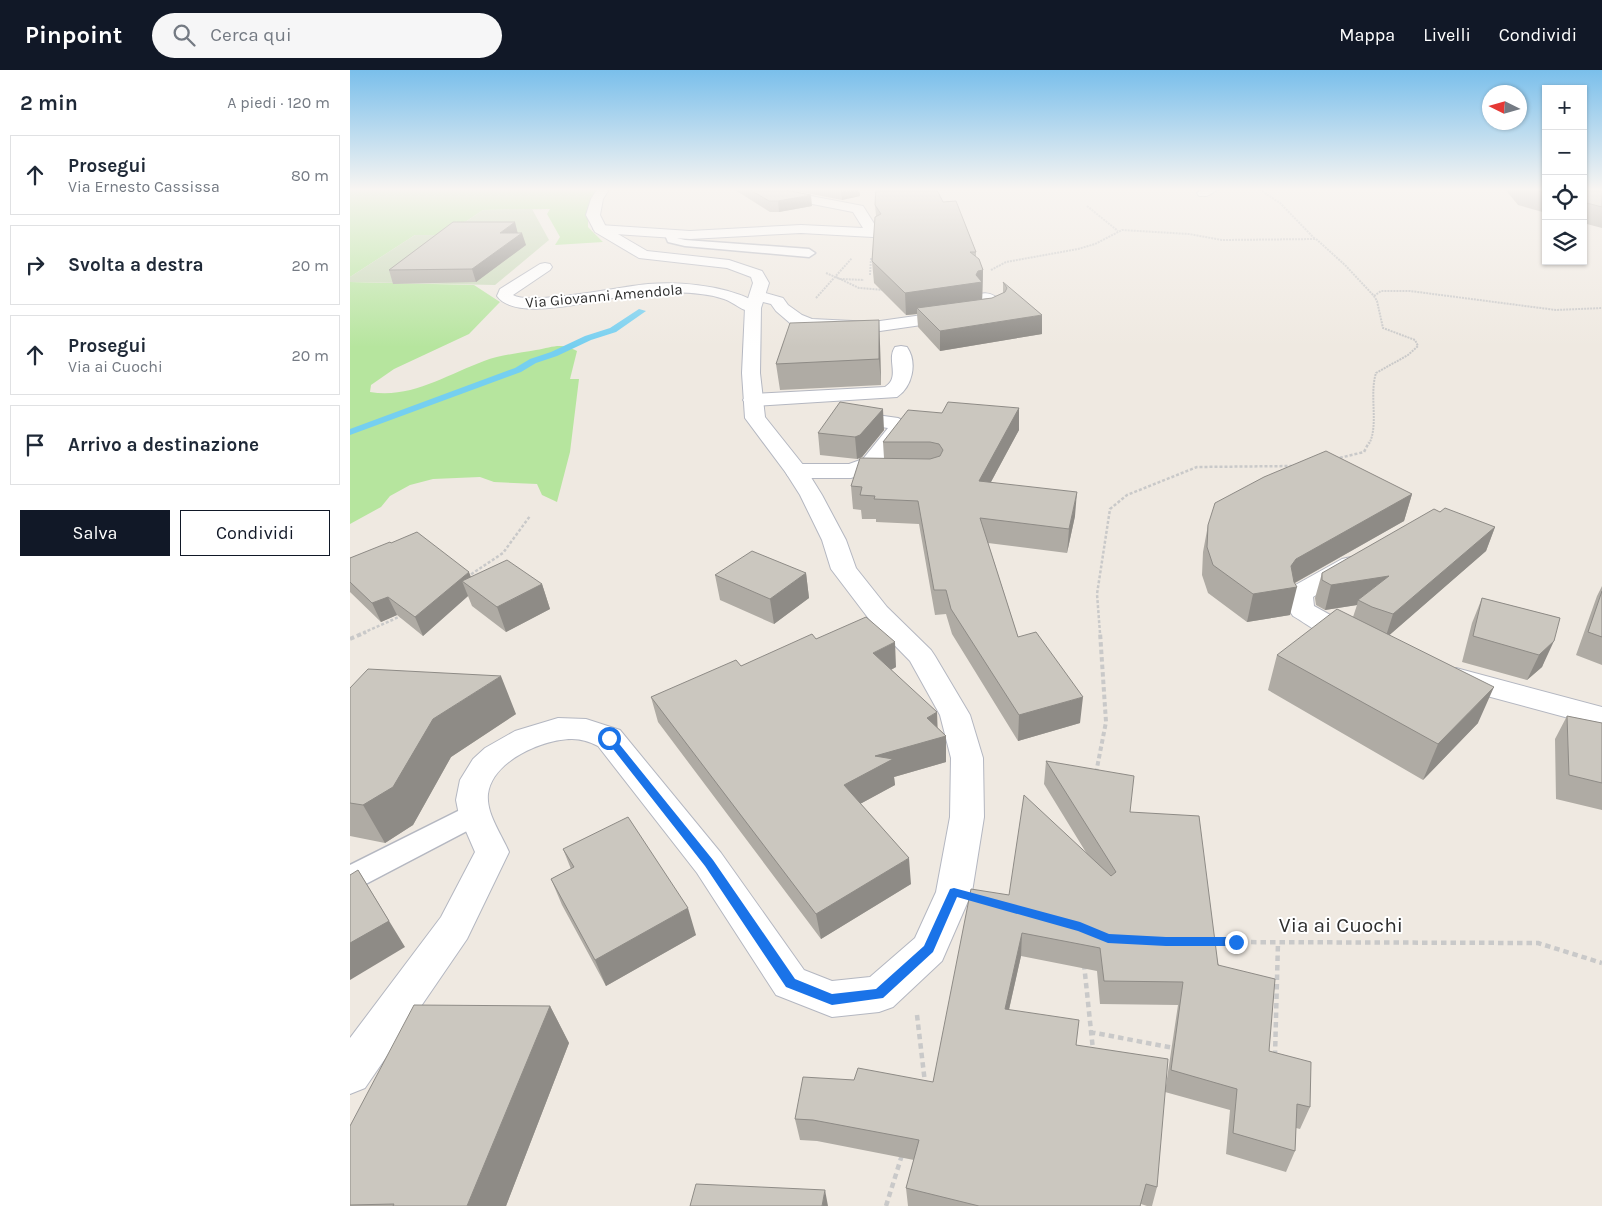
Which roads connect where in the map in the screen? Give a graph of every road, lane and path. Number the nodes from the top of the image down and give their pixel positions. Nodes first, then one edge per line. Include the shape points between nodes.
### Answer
1 (620, 241) edge
2 (676, 241) edge
3 (1101, 241) edge
4 (1318, 241) edge
5 (809, 253) dead end
6 (545, 267) dead end
7 (990, 271) dead end
8 (836, 277) dead end
9 (885, 290) edge
10 (1374, 296) junction
11 (986, 297) edge
12 (756, 302) junction
13 (1602, 308) edge
14 (900, 351) dead end
15 (753, 400) junction
16 (846, 417) edge
17 (1326, 461) edge
18 (1299, 465) edge
19 (796, 471) junction
20 (851, 471) junction
21 (889, 473) edge
22 (530, 516) dead end
23 (1368, 554) edge
24 (459, 581) edge
25 (407, 612) edge
26 (350, 639) edge
27 (1380, 650) edge
28 (1434, 671) edge
29 (1602, 717) edge
30 (1095, 778) edge
31 (476, 814) junction
32 (350, 879) edge
33 (1206, 942) edge
34 (1278, 942) junction
35 (1083, 956) edge
36 (1602, 963) edge
37 (902, 975) junction
38 (1090, 1032) junction
39 (1178, 1048) edge
40 (1094, 1056) edge
41 (1275, 1061) edge
42 (350, 1073) edge
43 (926, 1089) edge
44 (903, 1153) edge
45 (886, 1206) edge

1 - 12 street via 644,255 712,261 747,269 757,274 761,283
2 - 5 lane
3 - 7 path via 1059,253 1006,262
4 - 10 path
6 - 12 street, Via Giovanni Amendola via 506,292 507,300 538,304 625,291 692,289
8 - 9 path via 866,290
10 - 13 path via 1381,291 1410,291 1556,310
10 - 17 path via 1383,328 1415,340 1418,346 1376,373 1372,386 1373,436 1364,452
11 - 12 street via 997,307 873,327 810,324 796,319 777,301
12 - 15 street via 751,373
14 - 15 street via 902,380 900,388 890,393
15 - 19 street via 755,418
16 - 20 street via 891,422 898,429 871,464
18 - 30 path via 1197,467 1127,496 1110,509 1097,594 1106,722
19 - 20 street
19 - 37 street via 834,540 844,569 878,612 921,656 954,715 967,758 967,817 954,892 929,949
20 - 21 street
22 - 24 path via 503,552
23 - 27 street via 1300,594 1302,610 1354,640
25 - 26 path
28 - 29 street
31 - 32 lane
31 - 37 street via 472,794 478,777 490,761 508,747 529,736 551,730 573,728 593,731 609,738 709,863 790,983 832,999 879,994
31 - 42 street via 492,852 454,928
33 - 34 path, Via ai Cuochi
34 - 36 path, Via ai Cuochi via 1538,943
34 - 41 path
35 - 38 path
37 - 43 path via 919,1021
38 - 39 path
38 - 40 path
44 - 45 path

